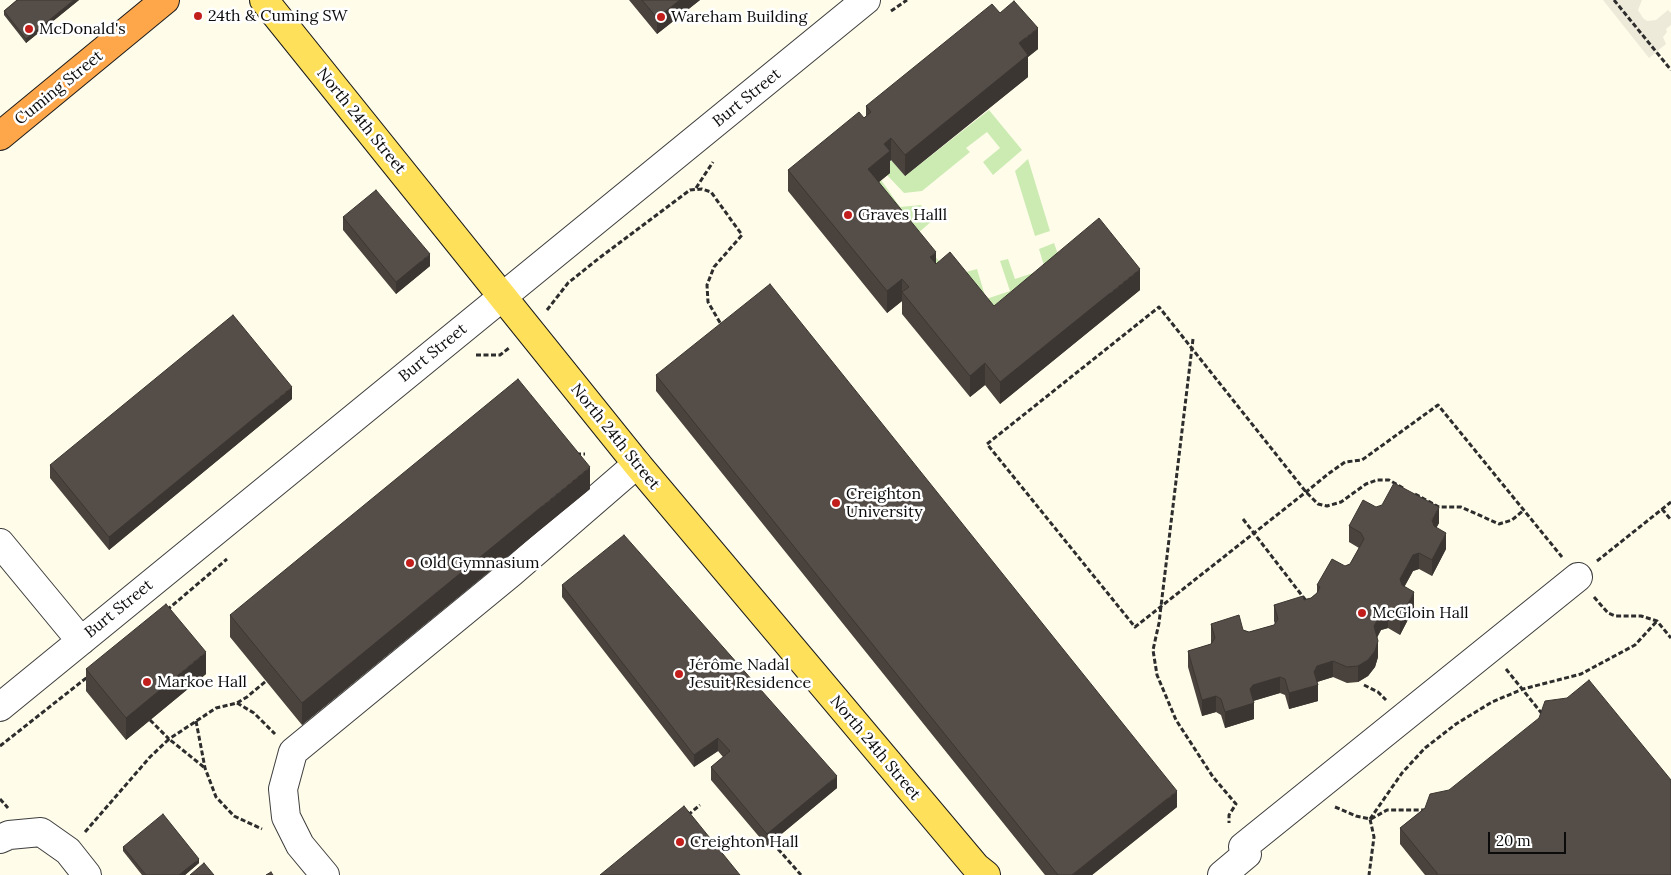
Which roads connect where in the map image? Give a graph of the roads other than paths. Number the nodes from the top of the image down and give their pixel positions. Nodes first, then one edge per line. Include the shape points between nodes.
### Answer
1 (164, 0) edge
2 (264, 0) edge
3 (866, 0) edge
4 (0, 136) edge
5 (502, 297) junction
6 (637, 464) junction
7 (0, 543) edge
8 (1586, 587) road end
9 (81, 641) junction
10 (0, 707) edge
11 (0, 840) edge
12 (980, 872) edge
13 (87, 875) edge
14 (326, 875) edge
15 (1222, 875) edge

1 - 4 highway, Cuming Street
2 - 5 main road, North 24th Street
3 - 5 street, Burt Street
5 - 6 main road, North 24th Street
5 - 9 street, Burt Street
6 - 12 main road, North 24th Street
6 - 14 street via 511,573 293,752 283,789 286,817 300,845
7 - 9 street
8 - 15 street via 1310,792 1243,847 1247,854
9 - 10 street, Burt Street
11 - 13 street via 9,835 42,832 68,850

